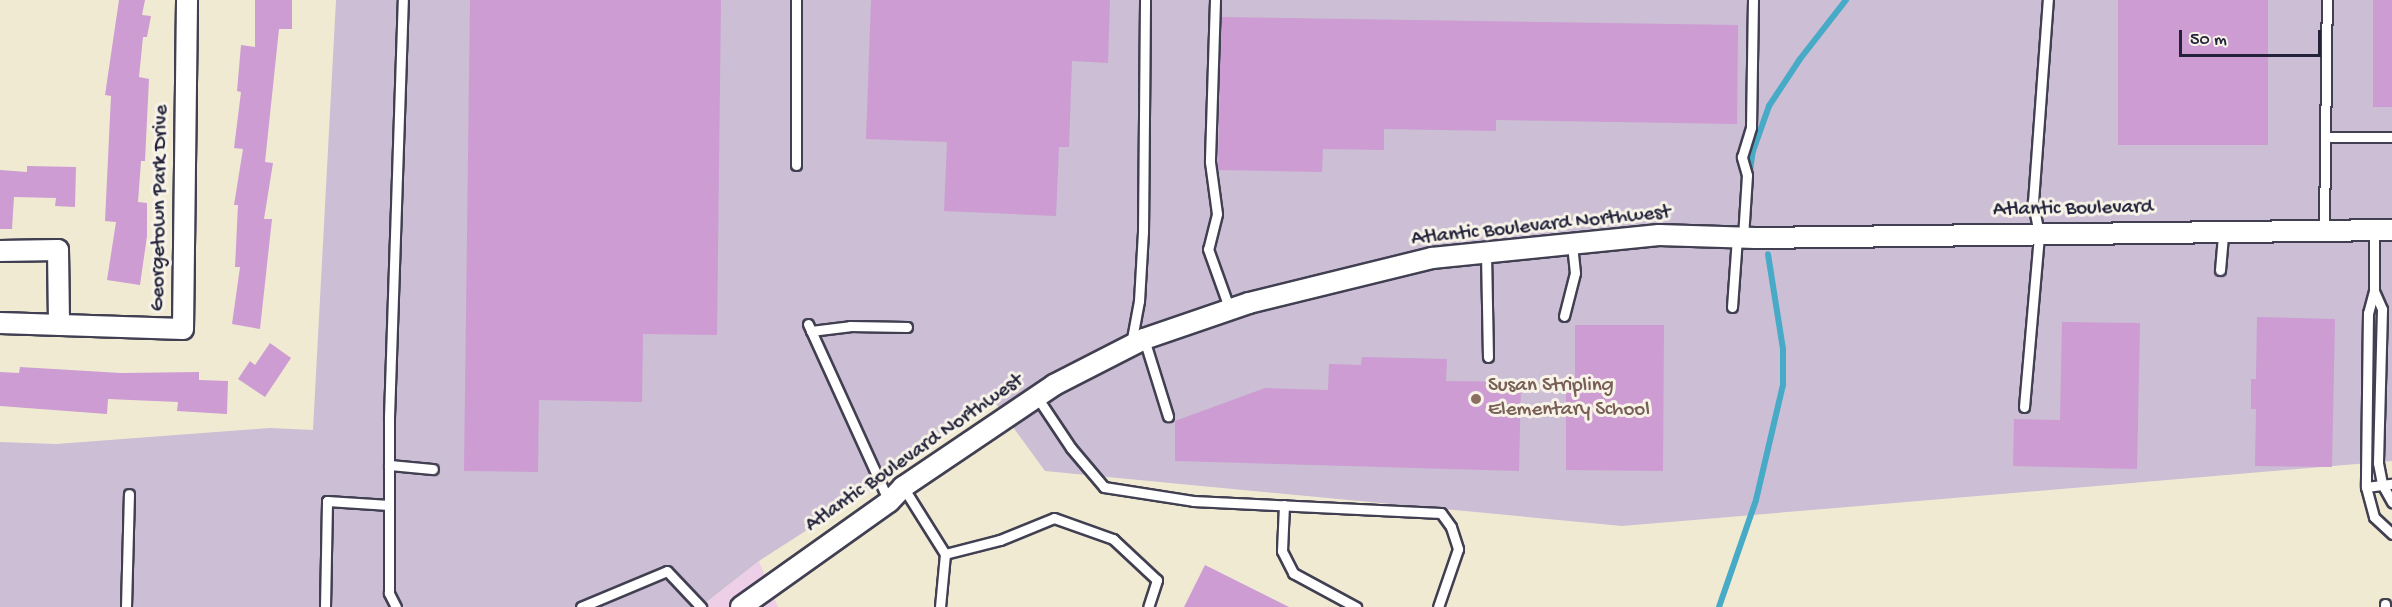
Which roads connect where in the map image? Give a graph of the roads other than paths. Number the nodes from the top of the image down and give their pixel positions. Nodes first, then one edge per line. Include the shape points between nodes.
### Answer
1 (187, 0) edge
2 (403, 0) edge
3 (796, 0) edge
4 (1145, 0) edge
5 (1215, 0) edge
6 (1753, 0) edge
7 (2048, 0) edge
8 (2327, 0) edge
9 (2392, 137) edge
10 (2325, 138) junction
11 (796, 165) dead end
12 (2324, 230) junction
13 (2383, 230) edge
14 (2223, 232) junction
15 (2039, 234) junction
16 (1745, 238) junction
17 (1572, 244) junction
18 (0, 251) edge
19 (1486, 253) junction
20 (2220, 270) dead end
21 (2374, 291) junction
22 (1732, 307) dead end
23 (1230, 310) junction
24 (1564, 316) dead end
25 (0, 323) edge
26 (59, 325) junction
27 (907, 327) dead end
28 (1137, 343) junction
29 (1488, 357) dead end
30 (1037, 397) junction
31 (2024, 407) dead end
32 (1168, 416) dead end
33 (389, 465) junction
34 (433, 470) dead end
35 (2382, 484) junction
36 (2392, 484) edge
37 (903, 487) junction
38 (2366, 487) junction
39 (129, 494) dead end
40 (889, 502) junction
41 (2392, 502) edge
42 (389, 505) junction
43 (1284, 505) junction
44 (2392, 534) edge
45 (945, 554) junction
46 (126, 607) edge
47 (325, 607) edge
48 (396, 607) edge
49 (581, 607) edge
50 (701, 607) edge
51 (741, 607) edge
52 (940, 607) edge
53 (1148, 607) edge
54 (1356, 607) edge
55 (1438, 607) edge

1 - 26 street, Georgetown Park Drive via 183,329
2 - 33 lane
3 - 11 lane
4 - 28 lane via 1143,232
5 - 23 lane via 1210,162 1217,214 1208,249
6 - 16 lane via 1751,127 1742,157 1747,175
7 - 15 lane via 2033,202
8 - 10 lane
9 - 10 lane
10 - 12 lane
12 - 13 street, Atlantic Boulevard
12 - 14 street, Atlantic Boulevard
13 - 21 lane
14 - 15 street, Atlantic Boulevard
14 - 20 lane
15 - 16 street, Atlantic Boulevard
15 - 31 lane
16 - 17 street, Atlantic Boulevard Northwest via 1659,235
16 - 22 lane
17 - 19 street, Atlantic Boulevard Northwest
17 - 24 lane via 1575,273
18 - 26 street via 58,250
19 - 23 street, Atlantic Boulevard Northwest via 1432,258
19 - 29 lane
21 - 35 lane via 2382,309 2378,463
21 - 38 lane via 2368,313
23 - 28 street, Atlantic Boulevard Northwest
25 - 26 street, Georgetown Park Drive
27 - 40 lane via 810,327
28 - 30 street, Atlantic Boulevard Northwest
28 - 32 lane
30 - 37 street, Atlantic Boulevard Northwest
30 - 43 lane via 1071,448 1104,487 1193,501
33 - 34 lane
33 - 42 lane
35 - 36 lane
35 - 38 lane
35 - 41 lane
37 - 40 street, Atlantic Boulevard Northwest
37 - 45 lane
38 - 44 lane via 2374,517
39 - 46 lane
40 - 51 street, Atlantic Boulevard Northwest
42 - 47 lane via 327,501
42 - 48 lane via 389,593
43 - 54 lane via 1282,551 1293,573
43 - 55 lane via 1441,513 1451,527 1458,549
45 - 52 lane
45 - 53 lane via 1000,540 1054,518 1113,539 1157,580
49 - 50 lane via 667,571

